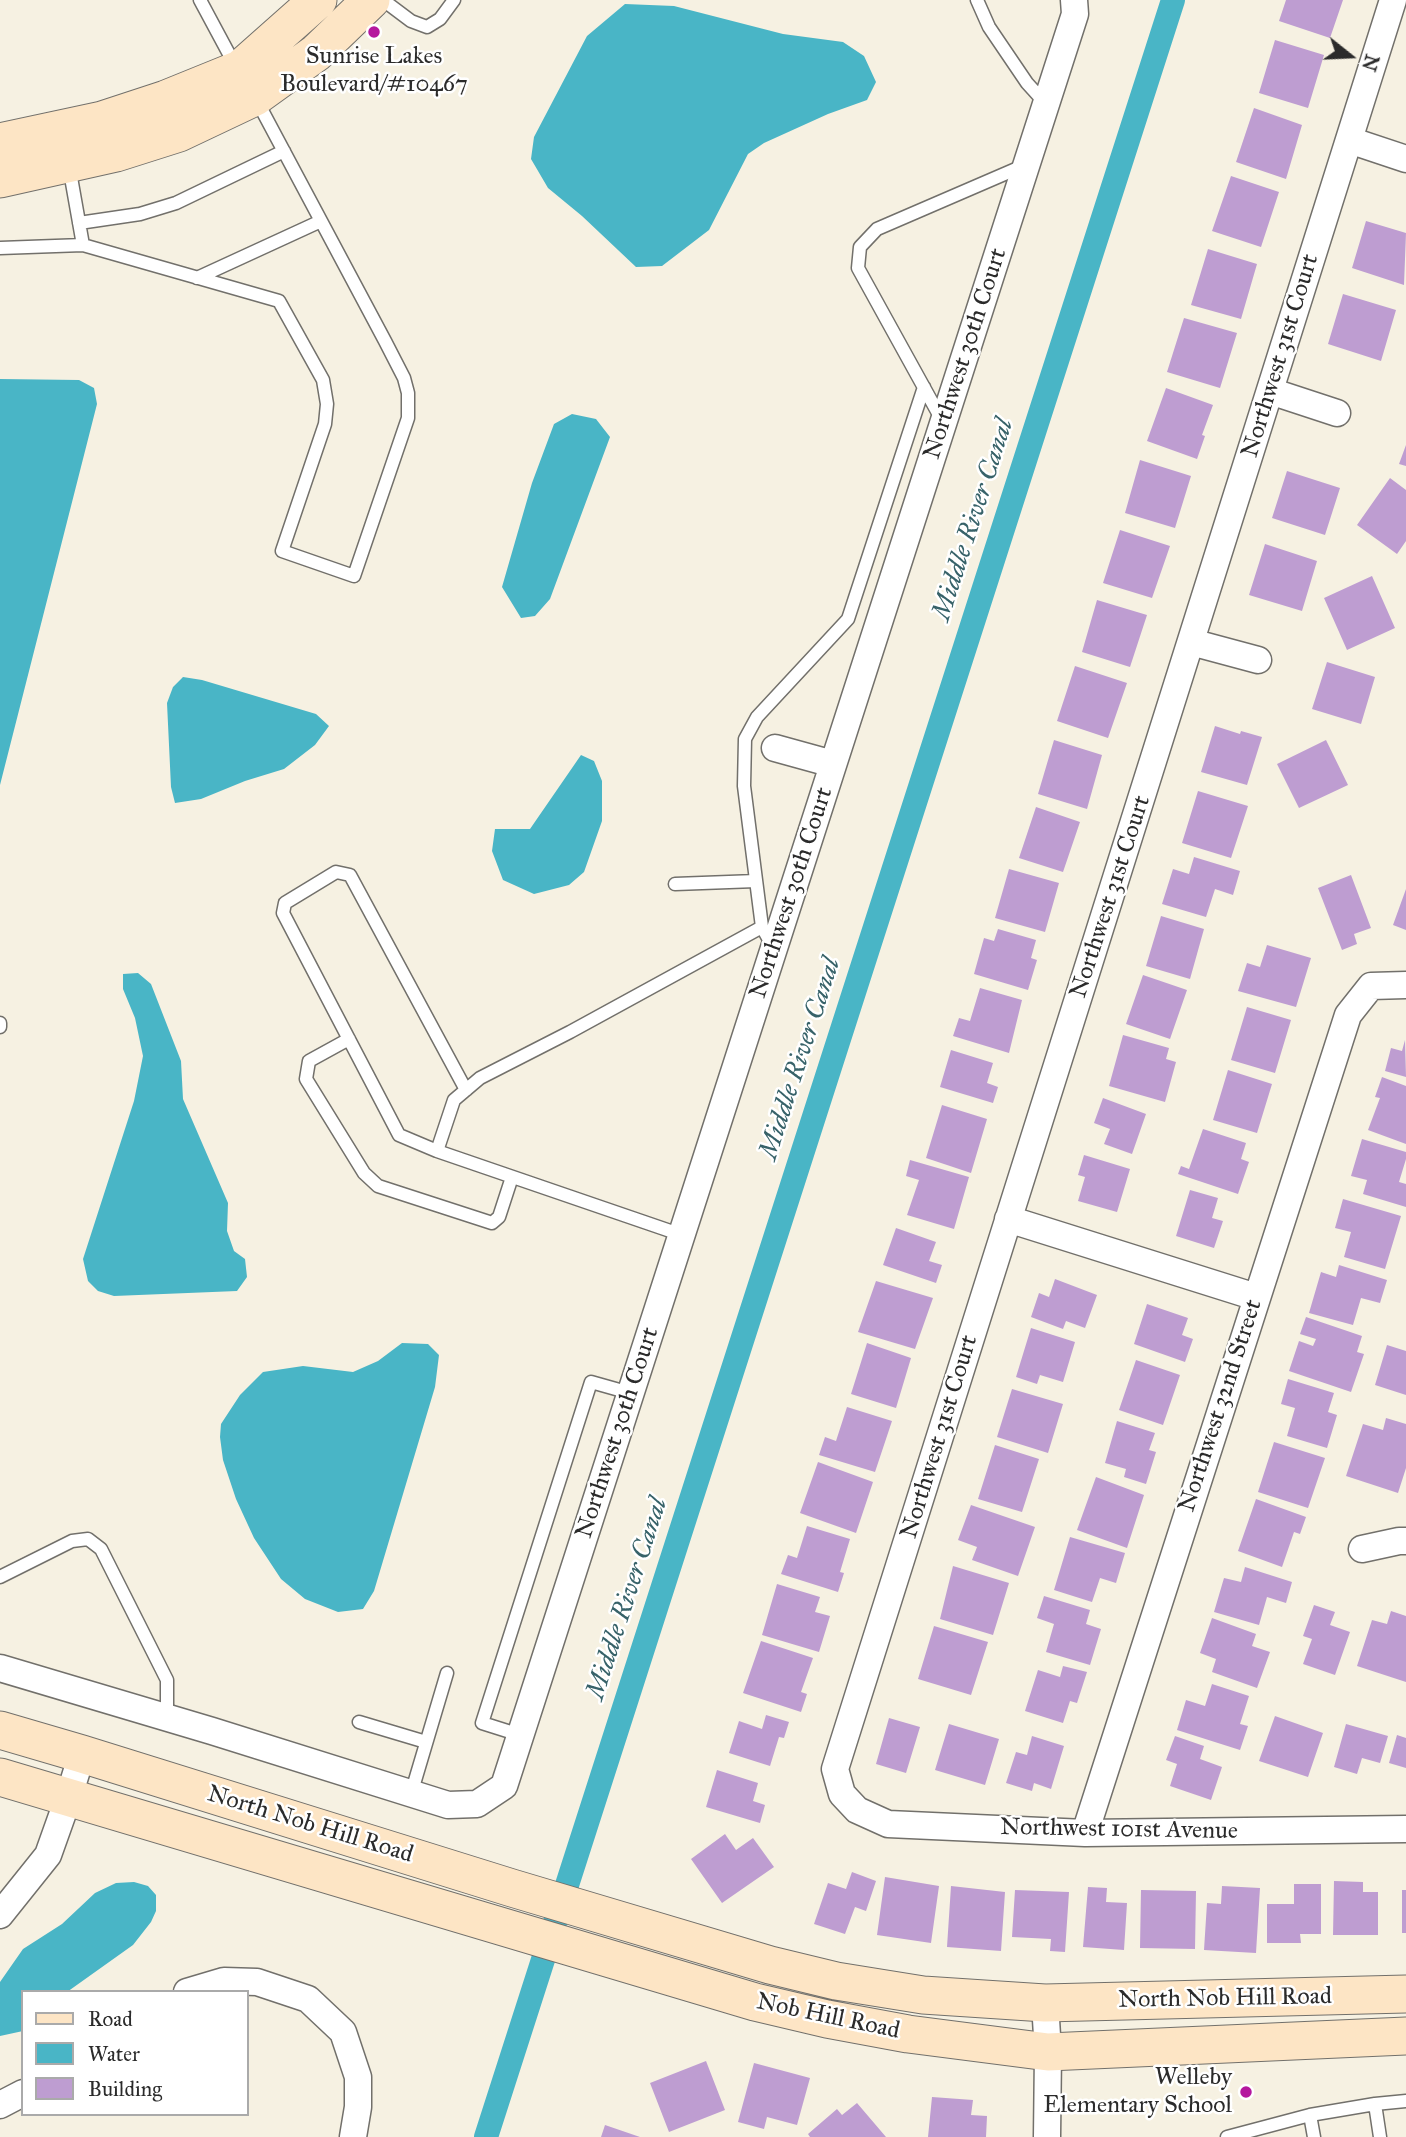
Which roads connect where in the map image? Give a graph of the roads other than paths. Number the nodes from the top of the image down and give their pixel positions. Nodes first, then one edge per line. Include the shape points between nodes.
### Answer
1 (200, 0) edge
2 (318, 0) edge
3 (371, 0) edge
4 (383, 0) edge
5 (454, 0) edge
6 (977, 0) edge
7 (1074, 0) edge
8 (1393, 0) edge
9 (247, 83) junction
10 (1046, 105) junction
11 (1349, 139) junction
12 (0, 142) edge
13 (66, 146) junction
14 (284, 151) junction
15 (1406, 159) edge
16 (1027, 165) junction
17 (0, 179) edge
18 (321, 221) junction
19 (79, 223) junction
20 (83, 245) junction
21 (0, 248) edge
22 (197, 278) junction
23 (924, 387) junction
24 (1270, 391) junction
25 (1336, 413) dead end
26 (943, 424) junction
27 (1191, 642) junction
28 (1258, 660) dead end
29 (775, 748) dead end
30 (833, 764) junction
31 (757, 881) junction
32 (675, 884) dead end
33 (768, 937) junction
34 (1406, 985) edge
35 (349, 1040) junction
36 (466, 1090) junction
37 (437, 1151) junction
38 (512, 1177) junction
39 (1008, 1219) junction
40 (682, 1235) junction
41 (1256, 1297) junction
42 (631, 1393) junction
43 (1406, 1541) edge
44 (1362, 1549) dead end
45 (0, 1577) edge
46 (0, 1668) edge
47 (447, 1673) dead end
48 (167, 1717) junction
49 (359, 1722) dead end
50 (0, 1730) edge
51 (520, 1735) junction
52 (426, 1742) junction
53 (82, 1754) junction
54 (0, 1777) edge
55 (411, 1794) junction
56 (842, 1794) joint
57 (69, 1796) junction
58 (1406, 1829) edge
59 (1085, 1833) junction
60 (0, 1915) edge
61 (620, 1920) joint
62 (612, 1959) joint
63 (194, 1990) edge
64 (1406, 1994) edge
65 (1045, 2003) junction
66 (1406, 2036) edge
67 (1048, 2052) junction
68 (21, 2094) edge
69 (1406, 2101) edge
70 (1375, 2104) junction
71 (0, 2105) edge
72 (1310, 2115) junction
73 (353, 2137) edge
74 (1047, 2137) edge
75 (1227, 2137) edge
76 (1314, 2137) edge
77 (1380, 2137) edge

1 - 9 lane
2 - 9 main road
3 - 9 main road via 316,53
4 - 5 lane via 427,27 440,19
6 - 10 lane via 989,27
7 - 10 street, Northwest 30th Court via 1076,14
8 - 11 street, Northwest 31st Court
9 - 13 main road via 102,120
9 - 14 lane
10 - 16 street, Northwest 30th Court
11 - 15 street
11 - 24 street, Northwest 31st Court
12 - 13 main road
13 - 17 main road
13 - 19 lane
14 - 18 lane
14 - 19 lane via 176,203 140,214
16 - 23 lane via 877,229 860,247 858,268
16 - 26 street, Northwest 30th Court
18 - 22 lane
18 - 22 lane via 408,393 408,418 354,576 282,551 325,424 323,380 279,301
19 - 20 lane
20 - 21 lane
20 - 22 lane
23 - 26 lane
23 - 31 lane via 848,619 757,717 745,739 744,786
24 - 25 street
24 - 27 street, Northwest 31st Court
26 - 30 street, Northwest 30th Court
27 - 28 street
27 - 39 street, Northwest 31st Court
29 - 30 street
30 - 33 street, Northwest 30th Court
31 - 32 lane
31 - 33 lane
33 - 36 lane via 570,1032 480,1078
33 - 40 street, Northwest 30th Court
34 - 41 street, Northwest 32nd Street via 1371,986 1348,1015
35 - 36 lane via 283,913 285,903 336,872 350,874
35 - 37 lane via 399,1135
35 - 38 lane via 309,1061 306,1079 364,1173 378,1186 492,1223 499,1217
36 - 37 lane via 454,1100
37 - 38 lane
38 - 40 lane
39 - 41 street
39 - 56 street, Northwest 31st Court via 835,1769
40 - 42 street, Northwest 30th Court
41 - 59 street, Northwest 32nd Street
42 - 51 street, Northwest 30th Court
42 - 51 lane via 591,1382 482,1723
43 - 44 street
45 - 48 lane via 72,1541 88,1538 101,1549 167,1680
46 - 48 street
47 - 52 lane
48 - 55 street
49 - 52 lane
50 - 53 main road, North Nob Hill Road
51 - 55 street, Northwest 30th Court via 504,1786 477,1804 448,1805
52 - 55 lane
53 - 57 street
53 - 61 main road, North Nob Hill Road
54 - 57 main road, North Nob Hill Road
56 - 59 street, Northwest 101st Avenue via 857,1810 888,1824
57 - 60 street via 48,1855
57 - 62 main road, North Nob Hill Road
58 - 59 street, Northwest 101st Avenue
61 - 65 main road, Nob Hill Road via 836,1981 923,1995
62 - 67 main road, Nob Hill Road via 827,2019
63 - 73 street via 224,1982 257,1982 309,1999 343,2032 358,2077
64 - 65 main road, North Nob Hill Road
65 - 67 street
66 - 67 main road, North Nob Hill Road
67 - 74 street
68 - 71 street
69 - 70 lane
70 - 72 lane
70 - 77 lane
72 - 75 lane
72 - 76 lane

